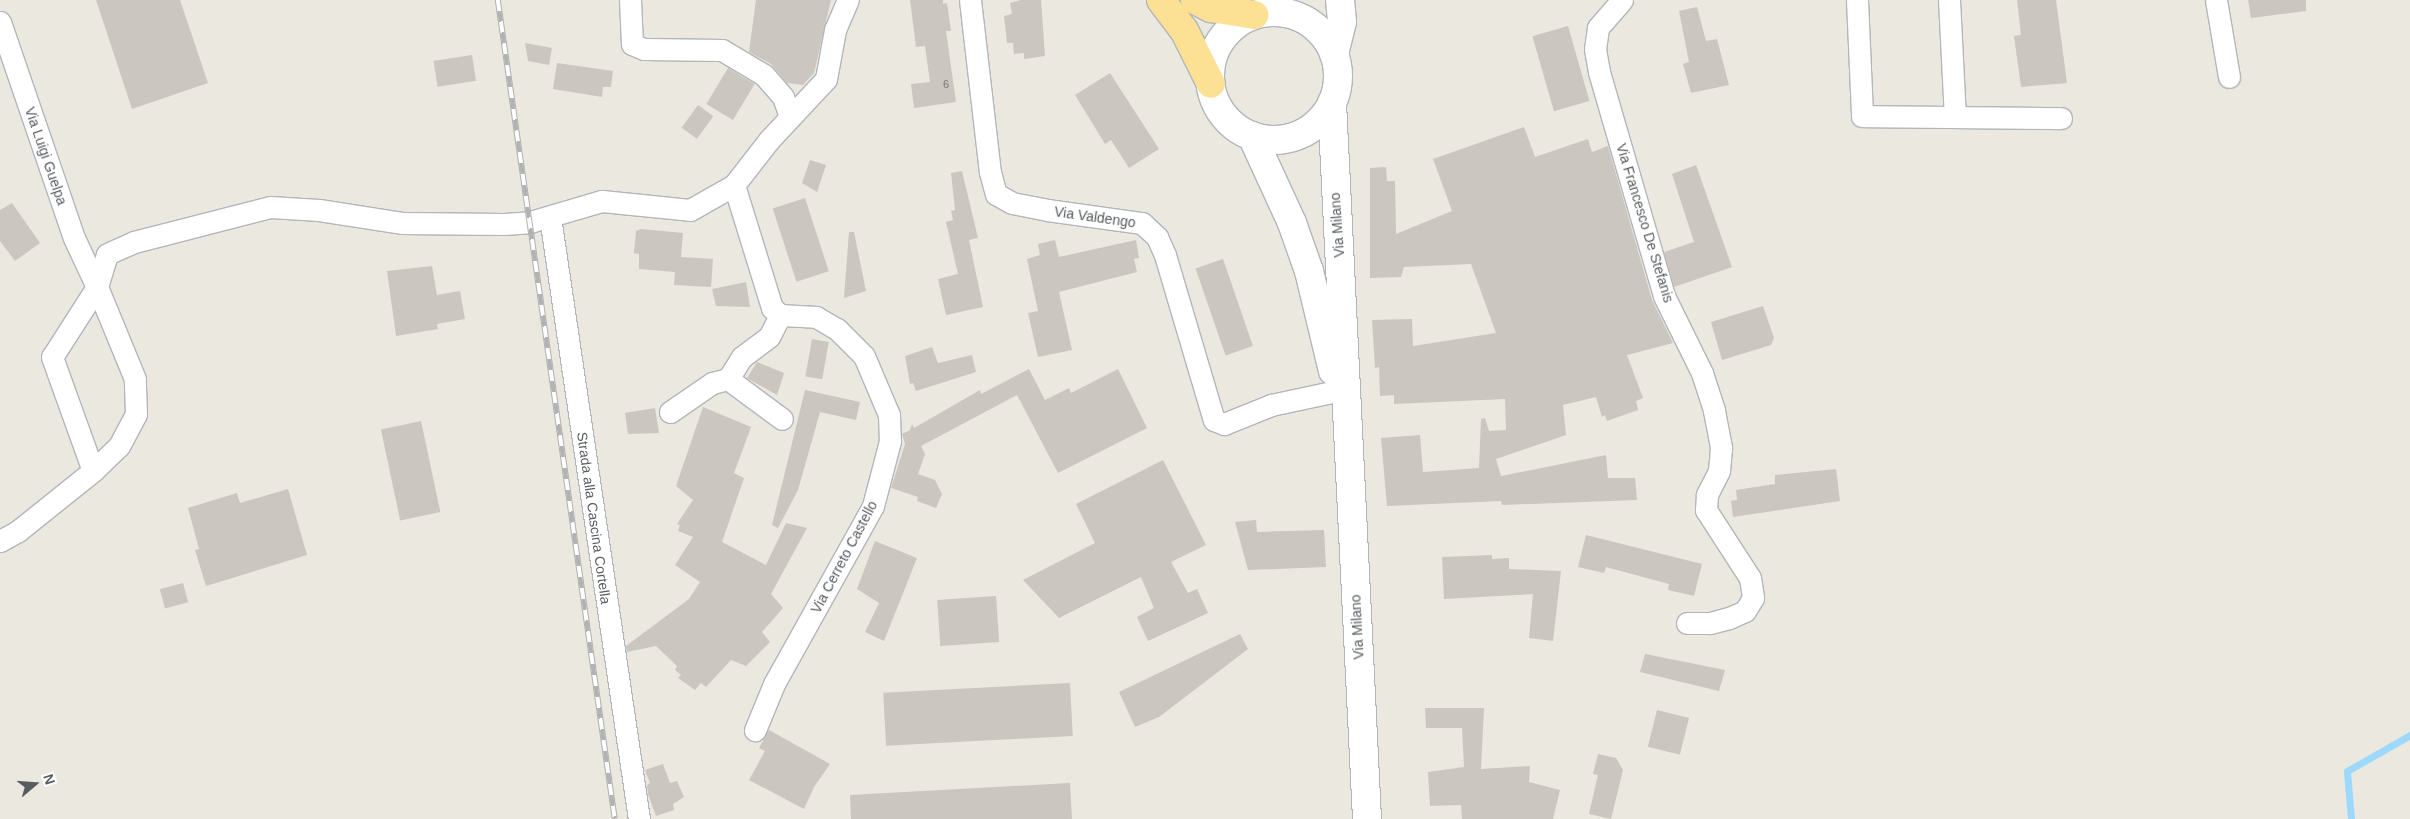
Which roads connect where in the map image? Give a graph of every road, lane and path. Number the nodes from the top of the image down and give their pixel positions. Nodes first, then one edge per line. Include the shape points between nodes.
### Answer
1 (630, 0) edge
2 (848, 0) edge
3 (970, 0) edge
4 (1161, 0) edge
5 (1195, 0) edge
6 (1340, 0) edge
7 (1622, 0) edge
8 (1857, 0) edge
9 (1949, 0) edge
10 (2216, 0) edge
11 (1293, 7) edge
12 (1254, 15) junction
13 (0, 22) edge
14 (1334, 54) junction
15 (2229, 77) dead end
16 (1211, 84) junction
17 (1332, 103) junction
18 (790, 116) junction
19 (1955, 117) junction
20 (2061, 118) dead end
21 (1252, 136) junction
22 (734, 185) junction
23 (550, 217) junction
24 (97, 287) junction
25 (780, 315) junction
26 (728, 379) junction
27 (1338, 390) junction
28 (670, 412) dead end
29 (782, 419) dead end
30 (1348, 436) junction
31 (93, 471) junction
32 (0, 541) edge
33 (1687, 623) dead end
34 (755, 730) dead end
35 (639, 819) edge
36 (1367, 819) edge

1 - 18 street via 632,44 644,49 722,50 764,75 783,97
2 - 18 street via 835,30 826,79
3 - 27 street, Via Valdengo via 990,172 996,194 1012,203 1047,210 1142,223 1157,237 1214,420 1224,424 1271,405
4 - 16 highway via 1184,30
5 - 12 highway via 1211,8
6 - 14 main road via 1342,22
7 - 33 street, Via Francesco De Stefanis via 1598,28 1599,72 1664,296 1702,373 1714,411 1721,448 1719,471 1707,495 1706,510 1750,578 1753,598 1744,612 1729,618 1710,623
8 - 19 street via 1862,116
9 - 19 street
10 - 15 street
11 - 12 main road
11 - 14 main road via 1317,28
12 - 16 main road via 1234,26 1220,42 1212,62
13 - 24 street, Via Luigi Guelpa via 74,238
14 - 17 main road via 1338,70
16 - 21 main road via 1215,101 1224,116
17 - 21 main road via 1322,119 1298,135 1270,140
17 - 30 main road, Via Milano
18 - 22 street
19 - 20 street
21 - 27 main road, Via Milano via 1292,223 1309,271
22 - 23 street via 690,210 602,202
22 - 25 street via 772,308
23 - 24 street via 504,224 403,223 319,210 270,208 134,242 107,254
23 - 35 street, Strada alla Cascina Cortella
24 - 31 street via 52,357
24 - 31 street via 134,379 136,414 119,446
25 - 26 street via 769,337 742,357
25 - 34 street, Via Cerreto Castello via 816,317 837,329 864,356 889,415 890,441 873,506 774,684
26 - 28 street via 712,382
26 - 29 street
27 - 30 main road, Via Milano
30 - 36 main road, Via Milano
31 - 32 street via 26,525

